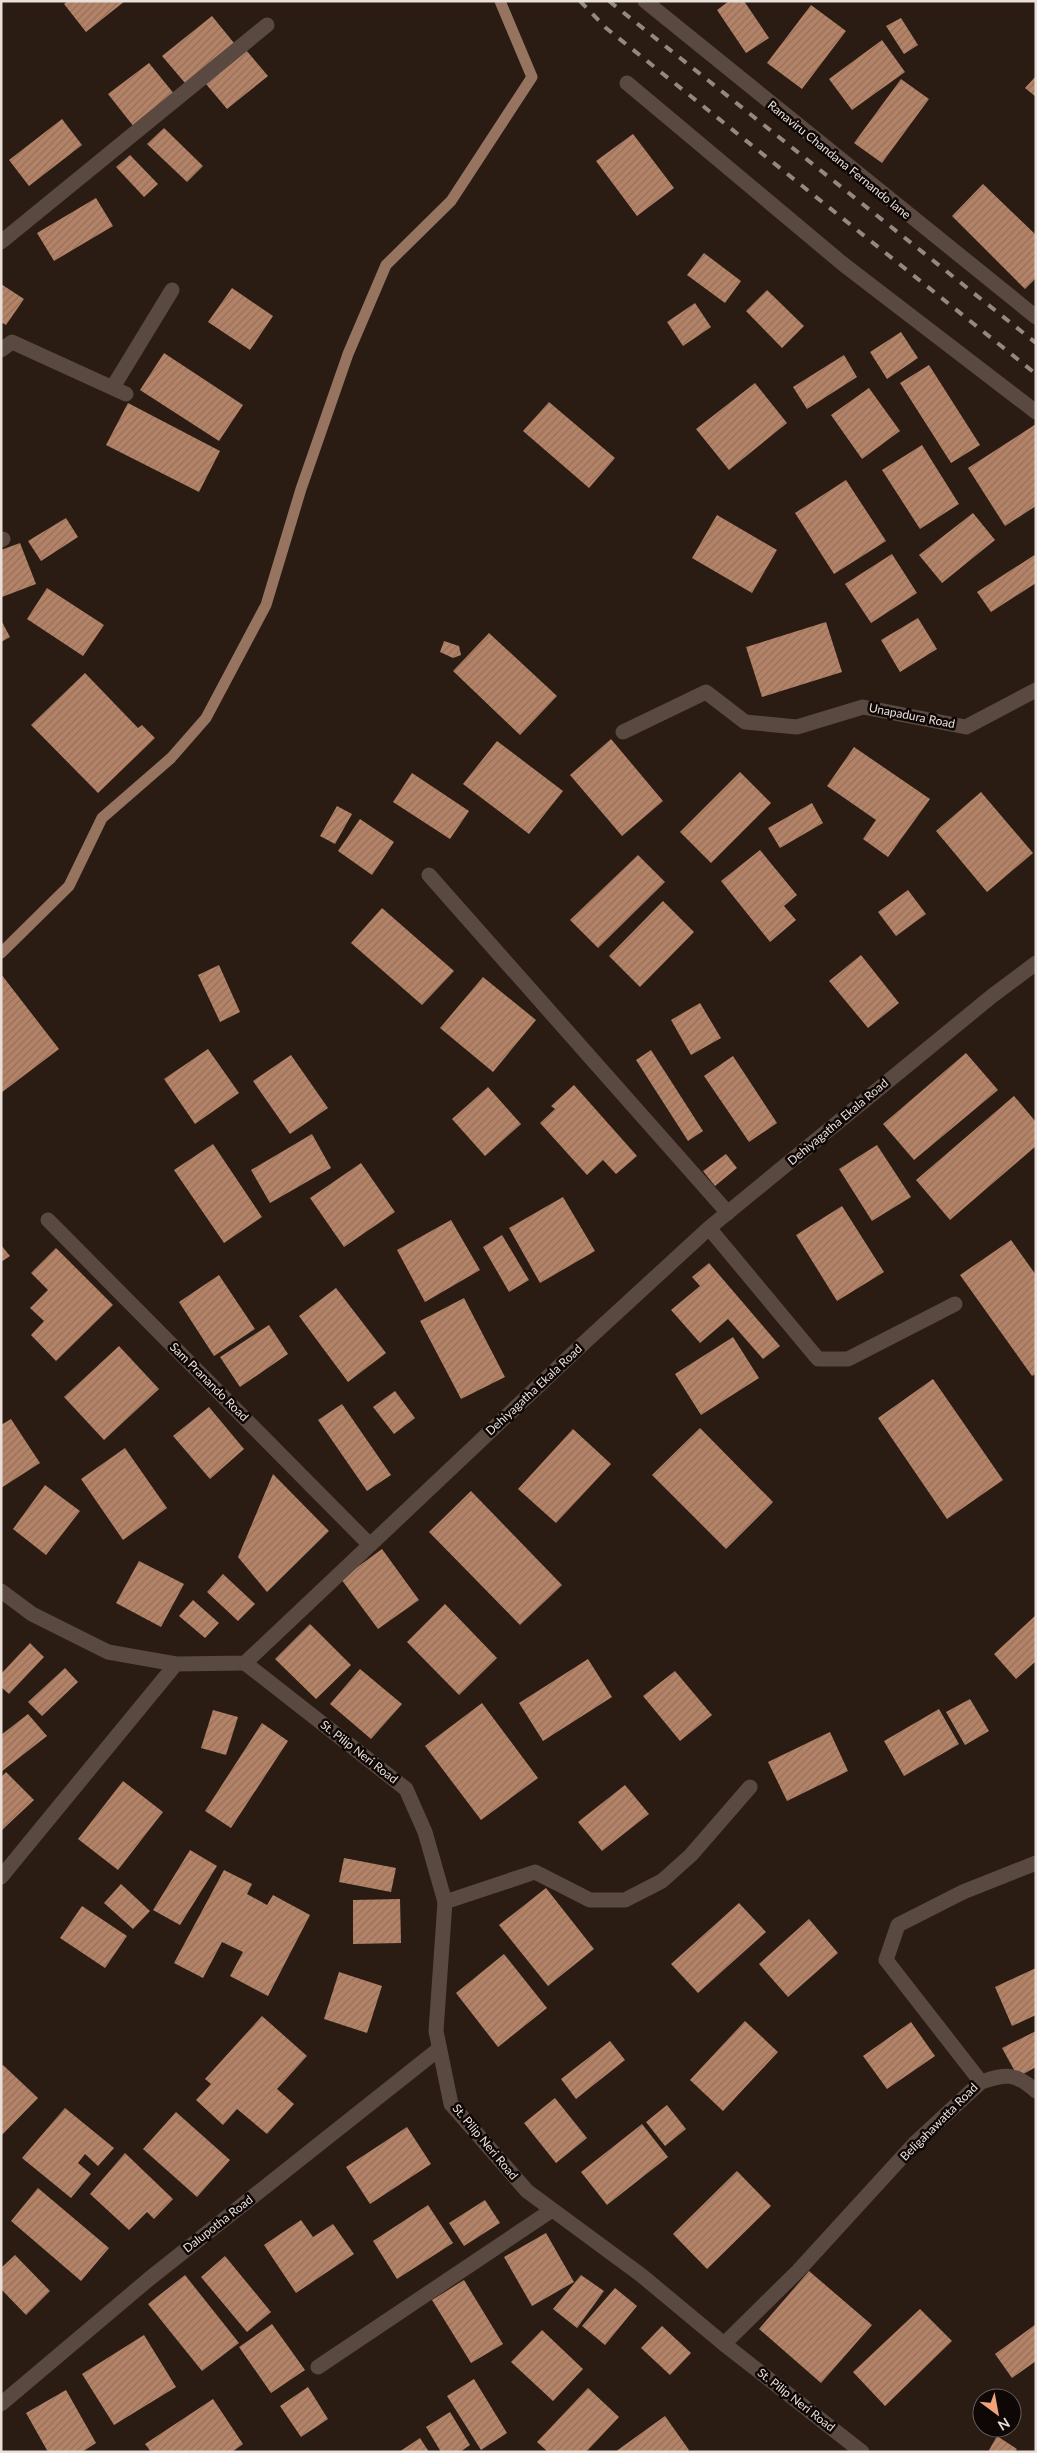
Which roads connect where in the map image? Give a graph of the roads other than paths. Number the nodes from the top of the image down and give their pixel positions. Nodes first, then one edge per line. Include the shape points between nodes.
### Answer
1 (644, 1) edge
2 (267, 25) dead end
3 (627, 83) dead end
4 (1, 242) edge
5 (172, 290) dead end
6 (1036, 317) edge
7 (5, 342) edge
8 (112, 387) junction
9 (126, 394) dead end
10 (1036, 412) edge
11 (1036, 690) edge
12 (622, 732) dead end
13 (429, 875) dead end
14 (1036, 963) edge
15 (728, 1213) junction
16 (48, 1220) dead end
17 (709, 1228) junction
18 (955, 1304) dead end
19 (369, 1544) junction
20 (1, 1591) edge
21 (245, 1663) junction
22 (176, 1664) junction
23 (750, 1787) dead end
24 (1036, 1863) edge
25 (1, 1877) edge
26 (445, 1902) junction
27 (439, 2049) junction
28 (980, 2082) junction
29 (1036, 2091) edge
30 (552, 2210) junction
31 (724, 2344) junction
32 (318, 2367) dead end
33 (1, 2404) edge
34 (862, 2452) edge

1 - 6 street, Ranaviru Chandana Fernando lane
2 - 4 street
3 - 10 street via 843,264
5 - 8 street
7 - 8 street
8 - 9 street
11 - 12 street, Unapadura Road via 966,727 863,707 797,727 745,722 706,692
13 - 15 street
14 - 15 street, Dehiyagatha Ekala Road
15 - 17 street, Dehiyagatha Ekala Road
16 - 19 street, Sam Pranando Road
17 - 18 street via 818,1359 848,1359
17 - 19 street, Dehiyagatha Ekala Road
19 - 21 street, Dehiyagatha Ekala Road
20 - 22 street via 32,1614 108,1652
21 - 22 street
21 - 26 street, St. Pilip Neri Road via 406,1789 425,1832
22 - 25 street
23 - 26 street via 691,1855 662,1881 625,1900 590,1900 535,1872
24 - 28 street, Beligahawatta Road via 963,1892 898,1925 886,1960
26 - 27 street, St. Pilip Neri Road via 436,2032
27 - 30 street, St. Pilip Neri Road via 451,2104 527,2191
27 - 33 street, Dalupotha Road via 149,2278
28 - 29 street via 1004,2075 1025,2082
28 - 31 street, Beligahawatta Road via 916,2143 798,2271
30 - 31 street, St. Pilip Neri Road via 641,2275
30 - 32 street
31 - 34 street, St. Pilip Neri Road

